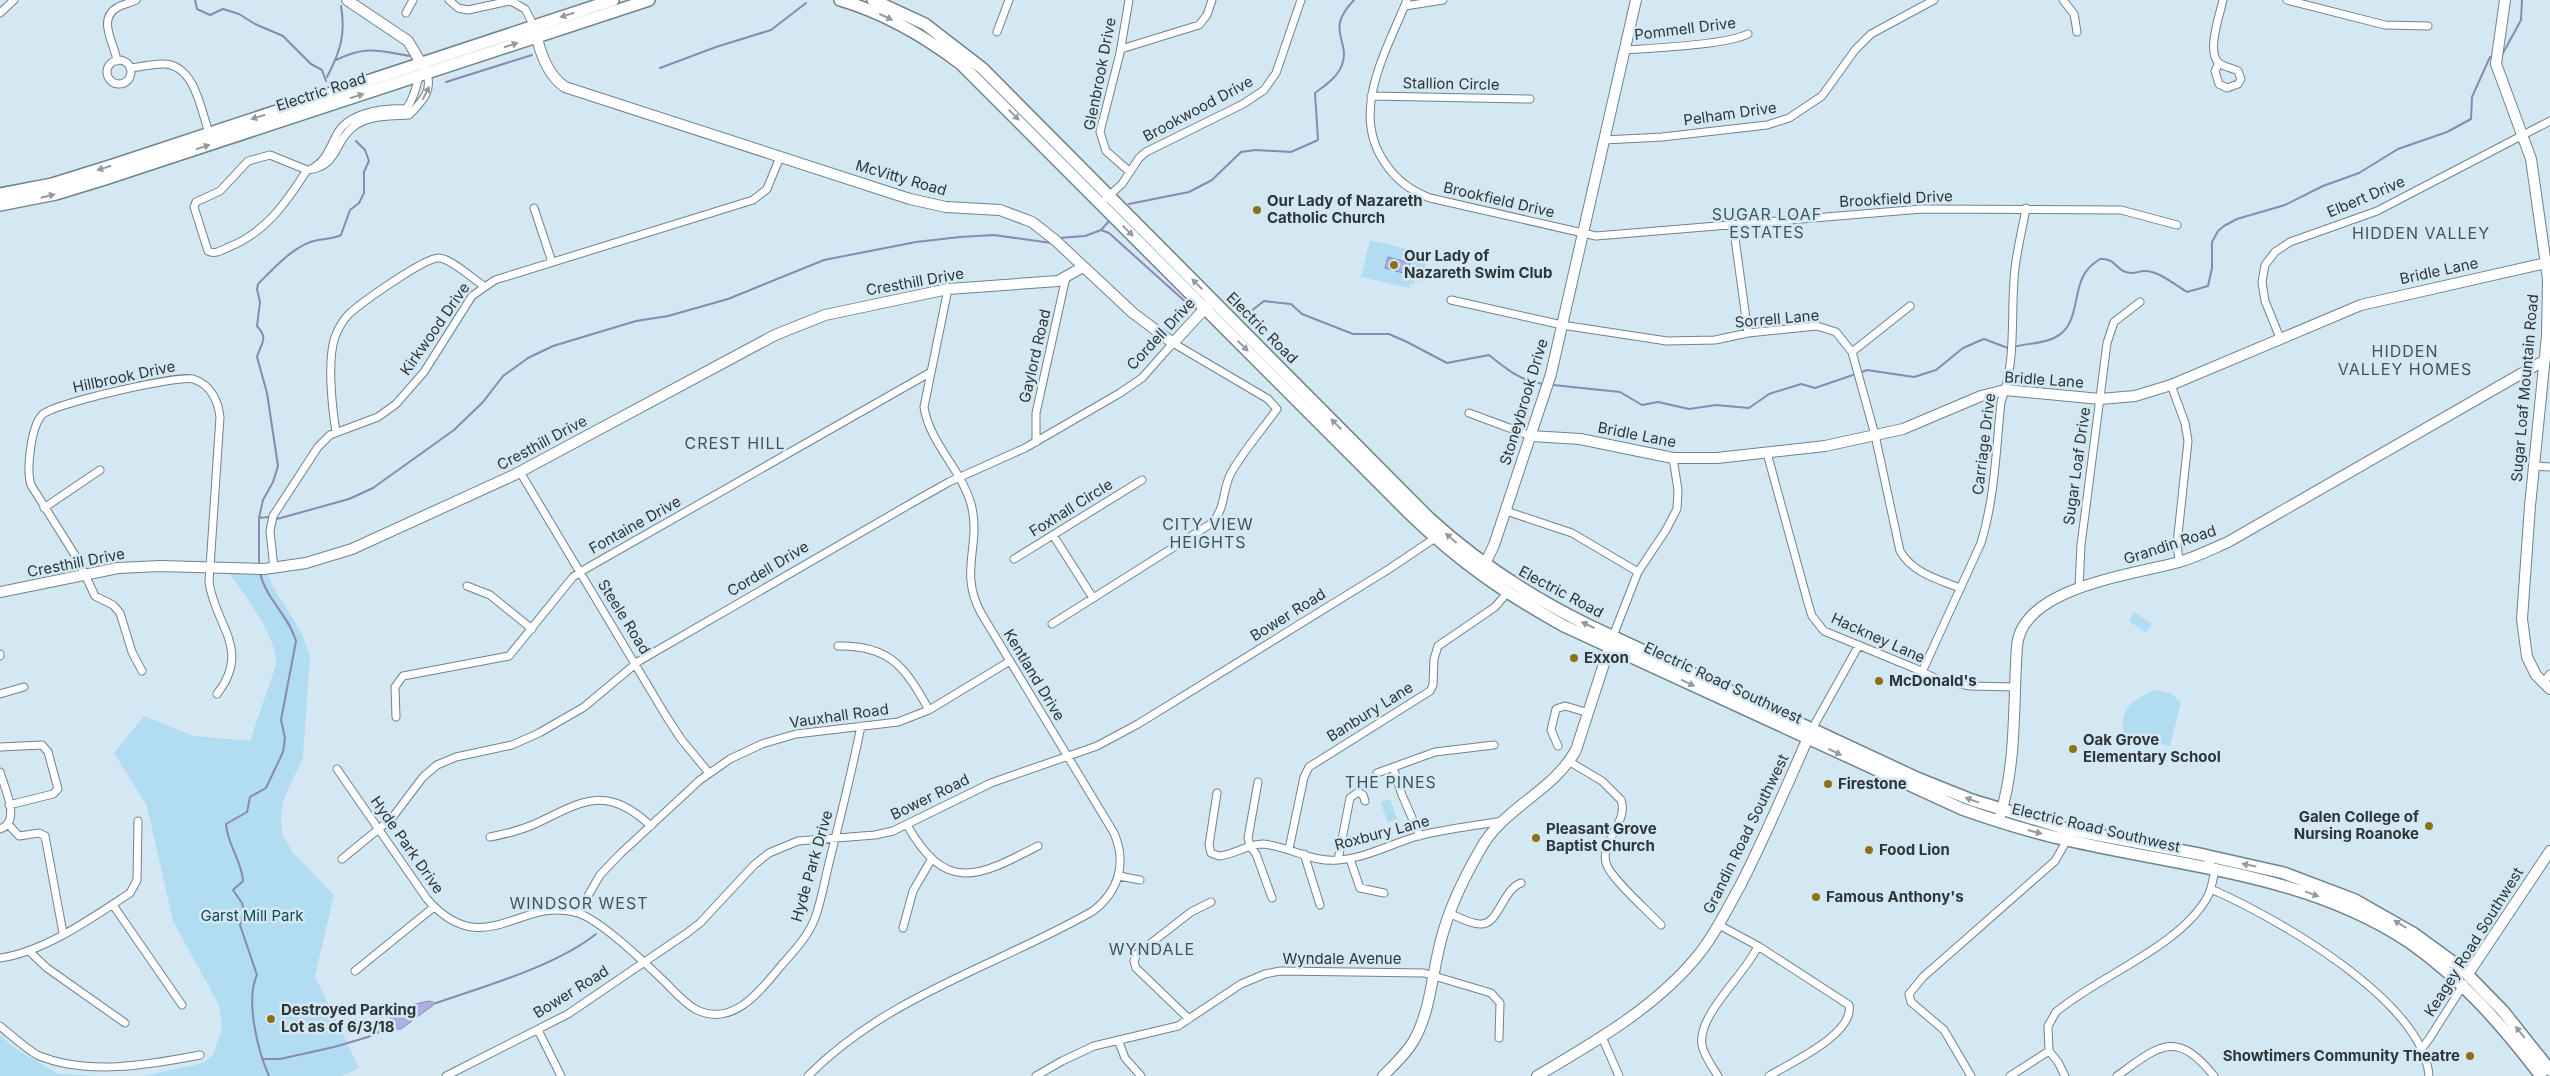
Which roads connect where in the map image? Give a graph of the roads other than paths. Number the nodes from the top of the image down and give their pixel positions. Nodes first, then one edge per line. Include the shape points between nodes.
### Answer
1 (14, 0) edge
2 (136, 0) edge
3 (346, 0) edge
4 (413, 0) edge
5 (449, 0) edge
6 (520, 0) edge
7 (613, 0) edge
8 (649, 0) edge
9 (840, 0) edge
10 (873, 0) edge
11 (1009, 0) edge
12 (1129, 0) edge
13 (1212, 0) edge
14 (1301, 0) edge
15 (1443, 0) edge
16 (1636, 0) edge
17 (1934, 0) edge
18 (2063, 0) edge
19 (2223, 0) edge
20 (2287, 0) edge
21 (2506, 0) edge
22 (512, 1) edge
23 (1406, 3) edge
24 (0, 12) edge
25 (406, 13) dead end
26 (2428, 26) dead end
27 (535, 31) junction
28 (997, 32) dead end
29 (2077, 32) dead end
30 (1748, 34) dead end
31 (1120, 49) junction
32 (1626, 50) junction
33 (117, 61) junction
34 (2219, 63) dead end
35 (130, 68) junction
36 (422, 71) junction
37 (1371, 96) junction
38 (1530, 99) dead end
39 (2550, 121) edge
40 (209, 133) junction
41 (2523, 135) junction
42 (1604, 140) junction
43 (780, 156) junction
44 (307, 170) junction
45 (1130, 172) junction
46 (0, 194) edge
47 (1105, 199) junction
48 (0, 205) edge
49 (534, 208) dead end
50 (2026, 208) junction
51 (1733, 224) junction
52 (2177, 225) dead end
53 (1582, 233) junction
54 (552, 262) junction
55 (2548, 262) edge
56 (1083, 267) junction
57 (1066, 277) junction
58 (484, 286) junction
59 (948, 289) junction
60 (1451, 300) dead end
61 (2140, 302) dead end
62 (1209, 304) junction
63 (1910, 306) dead end
64 (1562, 325) junction
65 (1748, 333) junction
66 (2280, 338) junction
67 (1172, 342) junction
68 (1852, 352) junction
69 (2547, 361) edge
70 (931, 372) junction
71 (2171, 385) junction
72 (2005, 390) junction
73 (2100, 399) junction
74 (1469, 413) dead end
75 (336, 432) junction
76 (1531, 436) junction
77 (1875, 436) junction
78 (1036, 442) junction
79 (1767, 453) junction
80 (1673, 458) junction
81 (2534, 466) junction
82 (2550, 467) edge
83 (100, 470) dead end
84 (520, 472) junction
85 (961, 477) junction
86 (1142, 480) dead end
87 (44, 508) junction
88 (1506, 511) junction
89 (1053, 535) junction
90 (1435, 538) junction
91 (1014, 559) dead end
92 (2179, 562) junction
93 (209, 567) junction
94 (264, 569) junction
95 (1482, 569) junction
96 (580, 572) junction
97 (1638, 572) junction
98 (85, 576) junction
99 (466, 586) dead end
100 (1960, 588) junction
101 (2079, 588) junction
102 (0, 592) edge
103 (1507, 593) junction
104 (1092, 598) junction
105 (1052, 624) dead end
106 (532, 629) junction
107 (1611, 641) junction
108 (1859, 645) junction
109 (838, 646) dead end
110 (1648, 652) joint
111 (1010, 661) junction
112 (636, 663) junction
113 (142, 671) dead end
114 (1922, 672) junction
115 (2550, 674) edge
116 (2547, 686) edge
117 (24, 687) dead end
118 (2016, 687) junction
119 (0, 694) edge
120 (217, 694) dead end
121 (929, 710) junction
122 (1589, 712) junction
123 (396, 717) dead end
124 (862, 726) junction
125 (1810, 734) junction
126 (1494, 745) dead end
127 (1558, 746) dead end
128 (0, 747) edge
129 (1068, 756) junction
130 (1570, 762) junction
131 (1393, 767) junction
132 (337, 769) dead end
133 (0, 772) edge
134 (709, 772) junction
135 (1377, 773) dead end
136 (1258, 782) dead end
137 (1217, 794) dead end
138 (1365, 801) dead end
139 (9, 805) junction
140 (2000, 816) junction
141 (138, 821) dead end
142 (1504, 821) junction
143 (8, 824) junction
144 (907, 825) junction
145 (651, 826) junction
146 (0, 829) edge
147 (379, 830) junction
148 (1420, 836) junction
149 (490, 837) dead end
150 (836, 837) junction
151 (2067, 840) junction
152 (1038, 846) dead end
153 (1250, 846) junction
154 (1289, 849) junction
155 (2550, 851) edge
156 (1304, 854) junction
157 (2204, 855) junction
158 (1350, 859) junction
159 (342, 860) dead end
160 (931, 860) junction
161 (1338, 860) junction
162 (2215, 870) junction
163 (1119, 876) junction
164 (1140, 880) dead end
165 (1521, 883) dead end
166 (2211, 889) junction
167 (1384, 893) dead end
168 (1272, 898) dead end
169 (1211, 902) dead end
170 (113, 904) junction
171 (1320, 905) dead end
172 (434, 907) junction
173 (578, 913) junction
174 (1449, 913) junction
175 (1661, 924) dead end
176 (1719, 925) junction
177 (903, 928) dead end
178 (63, 933) junction
179 (1758, 946) junction
180 (30, 952) junction
181 (0, 958) edge
182 (643, 962) junction
183 (355, 971) dead end
184 (1432, 975) junction
185 (2466, 980) junction
186 (182, 1005) dead end
187 (1189, 1019) junction
188 (125, 1023) dead end
189 (0, 1026) edge
190 (538, 1030) junction
191 (1602, 1037) junction
192 (1499, 1038) dead end
193 (1118, 1040) junction
194 (2422, 1048) junction
195 (2049, 1051) junction
196 (200, 1055) dead end
197 (2550, 1070) edge
198 (446, 1076) edge
199 (561, 1076) edge
200 (808, 1076) edge
201 (1036, 1076) edge
202 (1141, 1076) edge
203 (1383, 1076) edge
204 (1537, 1076) edge
205 (1619, 1076) edge
206 (1718, 1076) edge
207 (1769, 1076) edge
208 (1971, 1076) edge
209 (2010, 1076) edge
210 (2065, 1076) edge
211 (2118, 1076) edge
212 (2214, 1076) edge
213 (2428, 1076) edge
214 (2542, 1076) edge

1 - 24 street
2 - 33 street via 117,8 108,19 107,30
3 - 36 street via 408,41
4 - 25 street
5 - 22 street via 458,8 468,10
6 - 27 street via 530,7
7 -> 27 main road, Electric Road
8 - 27 main road, Electric Road
9 -> 47 main road, Electric Road via 889,18 920,34 950,56
10 - 47 main road, Electric Road via 925,24 969,57
11 - 28 street
12 - 31 street, Glenbrook Drive
13 - 31 street via 1199,25
14 - 45 street, Brookwood Drive via 1276,73 1264,90 1243,104 1154,147 1139,158
15 - 23 street
16 - 32 street, Stoneybrook Drive
17 - 42 street, Pelham Drive via 1871,34 1855,50 1822,96 1789,118 1767,125
18 - 29 street via 2074,14
19 - 34 street via 2214,40 2214,55
20 - 26 street via 2386,25
21 - 41 street, Sugar Loaf Mountain Road via 2496,64
22 - 27 street via 525,9
23 - 37 street, Brookfield Drive
27 - 36 main road, Electric Road
27 - 43 street, McVitty Road via 550,72 565,87
30 - 32 street, Pommell Drive via 1699,43
31 - 45 street, Glenbrook Drive via 1100,138 1113,159
32 - 42 street, Stoneybrook Drive
33 - 35 street
33 - 35 street via 108,69 114,83 128,80
35 - 40 street via 163,63 184,72 192,84
36 -> 40 main road, Electric Road
36 - 44 street via 416,83 414,100 406,108 386,109 351,120 340,129 326,157
44 -> 36 street via 326,165 348,131 357,124 409,115 429,90
48 -> 36 main road, Electric Road via 56,194
37 - 38 street, Stallion Circle
37 - 53 street, Brookfield Drive via 1368,116 1372,138 1381,158 1405,185 1430,198
39 - 41 street, Elbert Drive
40 -> 46 main road, Electric Road via 52,184
41 - 55 street, Sugar Loaf Mountain Road via 2533,170
41 - 66 street, Elbert Drive via 2377,211 2290,242 2274,252 2265,265 2262,282 2265,301
42 - 53 street, Stoneybrook Drive
43 - 54 street, Kirkwood Drive via 767,189 753,200
43 - 56 street, McVitty Road via 933,205 1000,210 1018,216 1041,228
44 - 44 street via 282,206 259,231 221,251 211,253 206,250 194,204 220,191 243,164 254,157 270,155
45 - 47 street, Brookwood Drive
47 - 62 main road, Electric Road
49 - 54 street
50 - 51 street, Brookfield Drive via 1922,209
50 - 52 street, Brookfield Drive via 2121,210
50 - 72 street, Carriage Drive via 2014,279 2012,339
51 - 53 street, Brookfield Drive via 1610,236
51 - 65 street
53 - 64 street, Stoneybrook Drive
54 - 58 street, Kirkwood Drive
55 - 66 street, Bridle Lane via 2361,305
55 - 69 street, Sugar Loaf Mountain Road
56 - 57 street, Cresthill Drive
56 - 67 street, McVitty Road via 1140,319
57 - 59 street, Cresthill Drive via 1045,283
57 - 78 street, Gaylord Road via 1036,413
58 - 75 street, Kirkwood Drive via 469,301 424,372 396,404 378,417
58 - 75 street via 446,259 434,258 348,315 333,347
59 - 70 street, Kentland Drive
59 - 84 street, Cresthill Drive via 825,315 786,329
60 - 64 street, Sorrell Lane
61 - 73 street, Sugar Loaf Drive via 2111,327
62 - 67 street, Cordell Drive
62 -> 90 main road, Electric Road
95 -> 62 main road, Electric Road
63 - 68 street
64 - 65 street, Sorrell Lane via 1667,341 1715,340
64 - 76 street, Stoneybrook Drive via 1551,374
65 - 68 street, Sorrell Lane via 1817,326 1836,332
66 - 71 street, Bridle Lane
67 - 78 street, Cordell Drive via 1135,384
67 - 104 street, McVitty Road via 1262,396 1277,409 1232,471 1221,512 1212,523
68 - 77 street, Sorrell Lane
69 - 81 street, Sugar Loaf Mountain Road
69 - 92 street, Grandin Road via 2244,534
70 - 85 street, Kentland Drive via 925,413
70 - 96 street, Fontaine Drive
71 - 73 street, Bridle Lane via 2135,396
71 - 92 street via 2188,441 2177,537
72 - 73 street, Bridle Lane
72 - 77 street, Bridle Lane via 1981,396 1903,429
72 - 100 street, Carriage Drive via 1987,523
73 - 101 street, Sugar Loaf Drive via 2081,545
74 - 76 street, Bridle Lane
75 - 94 street, Kirkwood Drive via 318,447 273,516
76 - 80 street, Bridle Lane via 1580,439
76 - 88 street, Stoneybrook Drive
77 - 79 street, Bridle Lane
77 - 100 street, Sorrell Lane via 1900,550 1917,570
78 - 85 street, Cordell Drive
79 - 80 street, Bridle Lane
79 - 108 street, Hackney Lane via 1812,616 1824,631
80 - 97 street via 1677,509
81 - 82 street
81 - 116 street, Sugar Loaf Mountain Road via 2522,619 2527,657
83 - 87 street
84 - 94 street, Cresthill Drive via 373,541 306,563
84 - 96 street, Steele Road
85 - 111 street, Kentland Drive via 972,506 974,526 969,566 972,595
85 - 112 street, Cordell Drive
86 - 89 street, Foxhall Circle
87 - 93 street, Hillbrook Drive via 30,485 28,471 38,420 47,410 166,380 188,378 198,381 214,396 220,417
87 - 98 street, Hillbrook Drive
88 - 95 street, Stoneybrook Drive
88 - 97 street via 1572,533
89 - 91 street, Foxhall Circle
89 - 104 street
90 - 95 main road, Electric Road
90 - 129 street, Bower Road via 1138,724 1098,746
92 - 101 street, Grandin Road
93 - 94 street, Cresthill Drive
93 - 98 street, Cresthill Drive via 126,568
93 - 120 street, Hillbrook Drive via 213,604 229,634 233,652 230,670
95 - 103 main road, Electric Road
107 -> 95 main road, Electric Road
96 - 106 street, Fontaine Drive
96 - 112 street, Steele Road
97 - 107 street
98 - 102 street, Cresthill Drive
98 - 113 street, Hillbrook Drive via 95,596 113,605 120,613 132,652
99 - 106 street via 490,595
100 - 114 street, Carriage Drive
101 - 118 street, Grandin Road via 2039,608 2020,628
103 - 107 main road, Electric Road via 1564,626
103 - 154 street, Banbury Lane via 1496,607 1438,646 1430,691 1309,767
104 - 105 street
106 - 123 street, Fontaine Drive via 514,652 503,659 403,676 395,687
107 - 110 main road, Electric Road
107 - 122 street
107 -> 125 main road, Electric Road Southwest
108 - 114 street, Hackney Lane
108 - 125 street
109 - 121 street via 861,647 891,657 906,673
110 - 125 main road, Electric Road Southwest
111 - 121 street, Vauxhall Road
111 - 129 street, Kentland Drive
112 - 134 street, Steele Road via 681,739
112 - 147 street, Cordell Drive via 584,707 539,733 512,745 456,757 433,768
114 - 118 street, Hackney Lane via 1939,680 1971,686
115 - 116 street
117 - 119 street
118 - 140 street, Grandin Road via 2007,784
121 - 124 street, Vauxhall Road via 898,722
122 - 127 street via 1565,706 1556,709 1551,730
122 - 130 street
124 - 134 street, Vauxhall Road via 777,739 741,753
124 - 150 street, Hyde Park Drive
125 - 140 main road, Electric Road Southwest via 1914,788
125 - 176 street, Grandin Road Southwest via 1752,863
126 - 131 street via 1446,750
128 - 139 street via 42,746 48,752 58,790
129 - 144 street, Bower Road via 1006,776
129 - 163 street, Kentland Drive via 1117,841
130 - 142 street via 1553,781
130 - 175 street via 1602,781 1621,800 1622,814 1607,849 1606,863
131 - 135 street
131 - 148 street
132 - 147 street, Hyde Park Drive
133 - 139 street
134 - 145 street, Vauxhall Road
136 - 153 street via 1248,832
137 - 153 street, Roxbury Lane via 1209,845 1211,853 1225,856
138 - 161 street via 1358,792 1350,798
139 - 143 street via 11,816
140 -> 151 main road, Electric Road Southwest
140 - 157 main road, Electric Road Southwest
141 - 170 street via 136,884 130,893
142 - 148 street, Roxbury Lane
142 - 174 street via 1480,849
143 - 146 street
143 - 178 street via 20,836 39,833 45,836
144 - 150 street, Bower Road via 880,835
144 - 160 street
145 - 149 street via 625,807 590,800 522,829
145 - 173 street, Vauxhall Road via 600,875
147 - 159 street, Cordell Drive
147 - 172 street, Hyde Park Drive
148 - 158 street, Roxbury Lane
150 - 182 street, Bower Road via 798,841 769,853 700,923
150 - 182 street, Hyde Park Drive via 812,926 757,994 740,1007 723,1014 699,1011
151 - 162 main road, Electric Road Southwest
151 - 208 street via 2055,861 1910,990 1910,1001 1944,1030
152 - 160 street via 999,866 976,873 952,871
153 - 154 street, Roxbury Lane via 1262,844
153 - 168 street
154 - 156 street, Roxbury Lane
155 - 185 street, Keagey Road Southwest
156 - 161 street, Roxbury Lane
156 - 171 street
157 - 162 street
185 -> 157 main road, Electric Road Southwest via 2413,933 2355,900 2284,873
158 - 161 street, Roxbury Lane
158 - 167 street via 1360,888
160 - 177 street via 913,891
162 - 166 street
162 -> 185 main road, Electric Road Southwest via 2287,886 2352,910 2409,942
163 - 164 street
163 - 200 street via 1112,891 1093,911 900,1006 831,1055
165 - 174 street via 1510,889 1487,923 1478,924
166 - 194 street via 2317,947 2344,966 2398,1016
166 - 195 street via 2200,908 2171,935 2056,1012 2048,1026
169 - 187 street via 1192,912 1137,954 1134,961 1136,968
170 - 178 street
170 - 186 street
172 - 173 street, Hyde Park Drive via 459,923 482,927 504,925 550,911
172 - 183 street
173 - 182 street, Hyde Park Drive via 606,929
174 - 184 street
176 - 179 street
176 - 191 street, Grandin Road Southwest via 1699,954 1677,977
178 - 180 street
179 - 206 street via 1705,1022 1702,1045
179 - 207 street via 1849,1005 1846,1021 1834,1036
180 - 181 street
180 - 188 street via 47,968
182 - 190 street, Bower Road
184 - 187 street, Wyndale Avenue via 1290,970 1265,974 1241,984
184 - 192 street, Wyndale Avenue via 1494,995 1501,1010
184 - 203 street via 1413,1042
185 - 194 street, Keagey Road Southwest
197 -> 185 main road, Electric Road Southwest via 2503,1011
185 - 214 main road, Electric Road Southwest
187 - 193 street, Wyndale Avenue via 1178,1026
189 - 196 street via 36,1054 74,1067 123,1069
190 - 198 street, Bower Road
190 - 199 street
191 - 204 street, Grandin Road Southwest
191 - 205 street
193 - 201 street, Wyndale Avenue via 1081,1051
193 - 202 street via 1125,1058
194 - 213 street
195 - 209 street
195 - 210 street
211 - 212 street via 2144,1056 2171,1046 2191,1051

